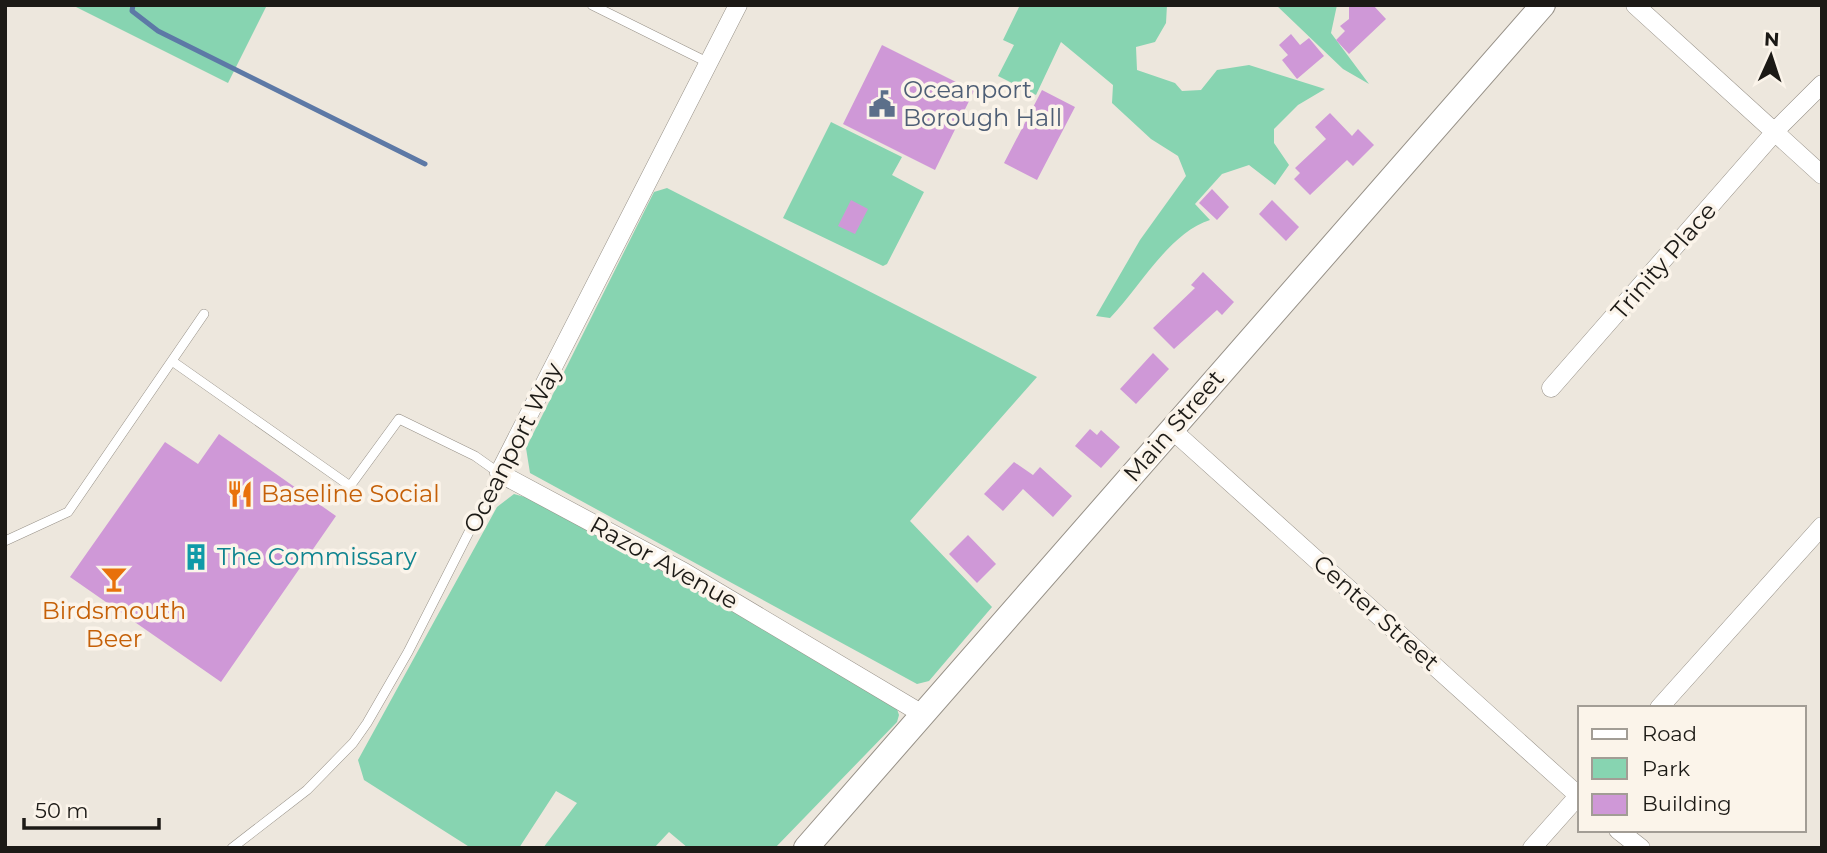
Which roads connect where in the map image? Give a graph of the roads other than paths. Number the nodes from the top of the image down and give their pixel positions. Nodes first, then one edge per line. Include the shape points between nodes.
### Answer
1 (592, 5) edge
2 (738, 5) edge
3 (1543, 5) edge
4 (1635, 5) edge
5 (709, 63) junction
6 (1822, 84) edge
7 (1776, 134) junction
8 (1822, 175) edge
9 (204, 314) dead end
10 (172, 361) junction
11 (1552, 388) dead end
12 (1171, 429) junction
13 (499, 473) junction
14 (1822, 526) edge
15 (5, 541) edge
16 (1661, 706) edge
17 (925, 715) junction
18 (1578, 794) edge
19 (1578, 798) edge
20 (1621, 832) edge
21 (232, 848) edge
22 (806, 848) edge
23 (1532, 848) edge
24 (1641, 848) edge

1 - 5 lane
2 - 5 street, Oceanport Way
3 - 12 street, Main Street
4 - 7 street
5 - 13 street, Oceanport Way
6 - 7 street, Trinity Place
7 - 8 street
7 - 11 street, Trinity Place
9 - 10 lane
10 - 13 lane, Razor Avenue via 350,486 399,419 475,456
10 - 15 lane via 68,512
12 - 17 street, Main Street
12 - 18 street, Center Street
13 - 17 street, Razor Avenue via 684,572
13 - 21 lane, Oceanport Way via 367,723 307,790
14 - 16 street
17 - 22 street, Main Street
19 - 23 street
20 - 24 street

